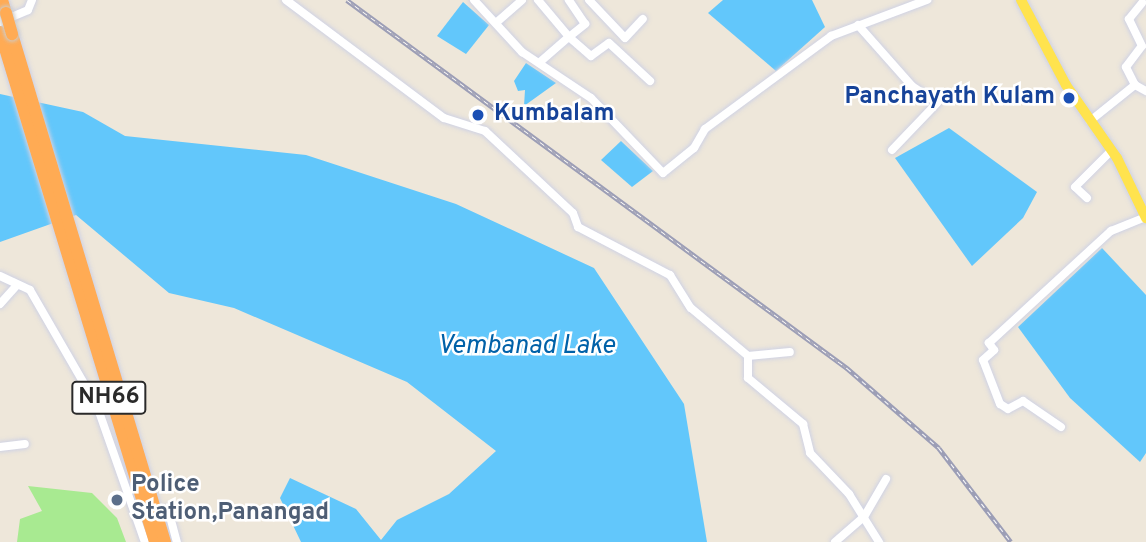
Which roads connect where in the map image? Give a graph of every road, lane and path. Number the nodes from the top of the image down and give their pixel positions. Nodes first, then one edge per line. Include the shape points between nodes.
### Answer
1 (2, 0) edge
2 (32, 0) edge
3 (286, 0) edge
4 (474, 0) edge
5 (522, 0) edge
6 (538, 0) edge
7 (569, 0) edge
8 (589, 0) edge
9 (927, 0) edge
10 (1021, 0) edge
11 (1142, 3) dead end
12 (7, 17) edge
13 (643, 19) dead end
14 (497, 22) junction
15 (858, 25) junction
16 (5, 35) edge
17 (569, 37) junction
18 (540, 62) junction
19 (15, 68) junction
20 (1146, 80) edge
21 (650, 81) dead end
22 (1135, 85) junction
23 (1146, 91) edge
24 (1090, 121) junction
25 (892, 150) dead end
26 (1112, 150) junction
27 (1087, 198) dead end
28 (1146, 218) edge
29 (0, 276) edge
30 (16, 286) junction
31 (0, 304) edge
32 (790, 352) dead end
33 (748, 356) junction
34 (1061, 427) dead end
35 (25, 444) dead end
36 (0, 447) edge
37 (886, 479) dead end
38 (168, 509) dead end
39 (863, 517) junction
40 (145, 542) edge
41 (155, 542) edge
42 (165, 542) edge
43 (177, 542) edge
44 (835, 542) edge
45 (878, 542) edge

1 - 12 highway, NH66
2 - 12 street
3 - 33 street via 444,118 485,131 573,213 578,227 670,275 691,309
4 - 14 street
5 - 14 street
6 - 17 street
7 - 17 street via 585,24
8 - 13 street via 625,38
9 - 15 street
10 - 24 main road
11 - 22 street via 1129,19 1142,46 1126,67
12 - 16 highway, NH66, bridge
14 - 18 street via 522,52
15 - 18 street via 831,36 705,129 694,148 663,173 591,98
15 - 25 street via 912,86 937,103
16 - 19 highway, NH66
17 - 18 street
17 - 21 street via 591,56 614,45
19 - 41 highway, NH66 via 64,254
19 - 42 highway, NH66
20 - 22 street
22 - 23 street
22 - 24 street
24 - 26 main road
26 - 27 street via 1075,187
26 - 28 main road
28 - 34 street via 1111,231 989,343 993,350 983,360 1000,404 1008,410 1023,401
29 - 30 street
30 - 31 street
30 - 40 street via 30,290 97,406
32 - 33 street
33 - 39 street via 748,379 803,424 810,453
35 - 36 street
37 - 39 street
38 - 43 street
39 - 44 street
39 - 45 street

